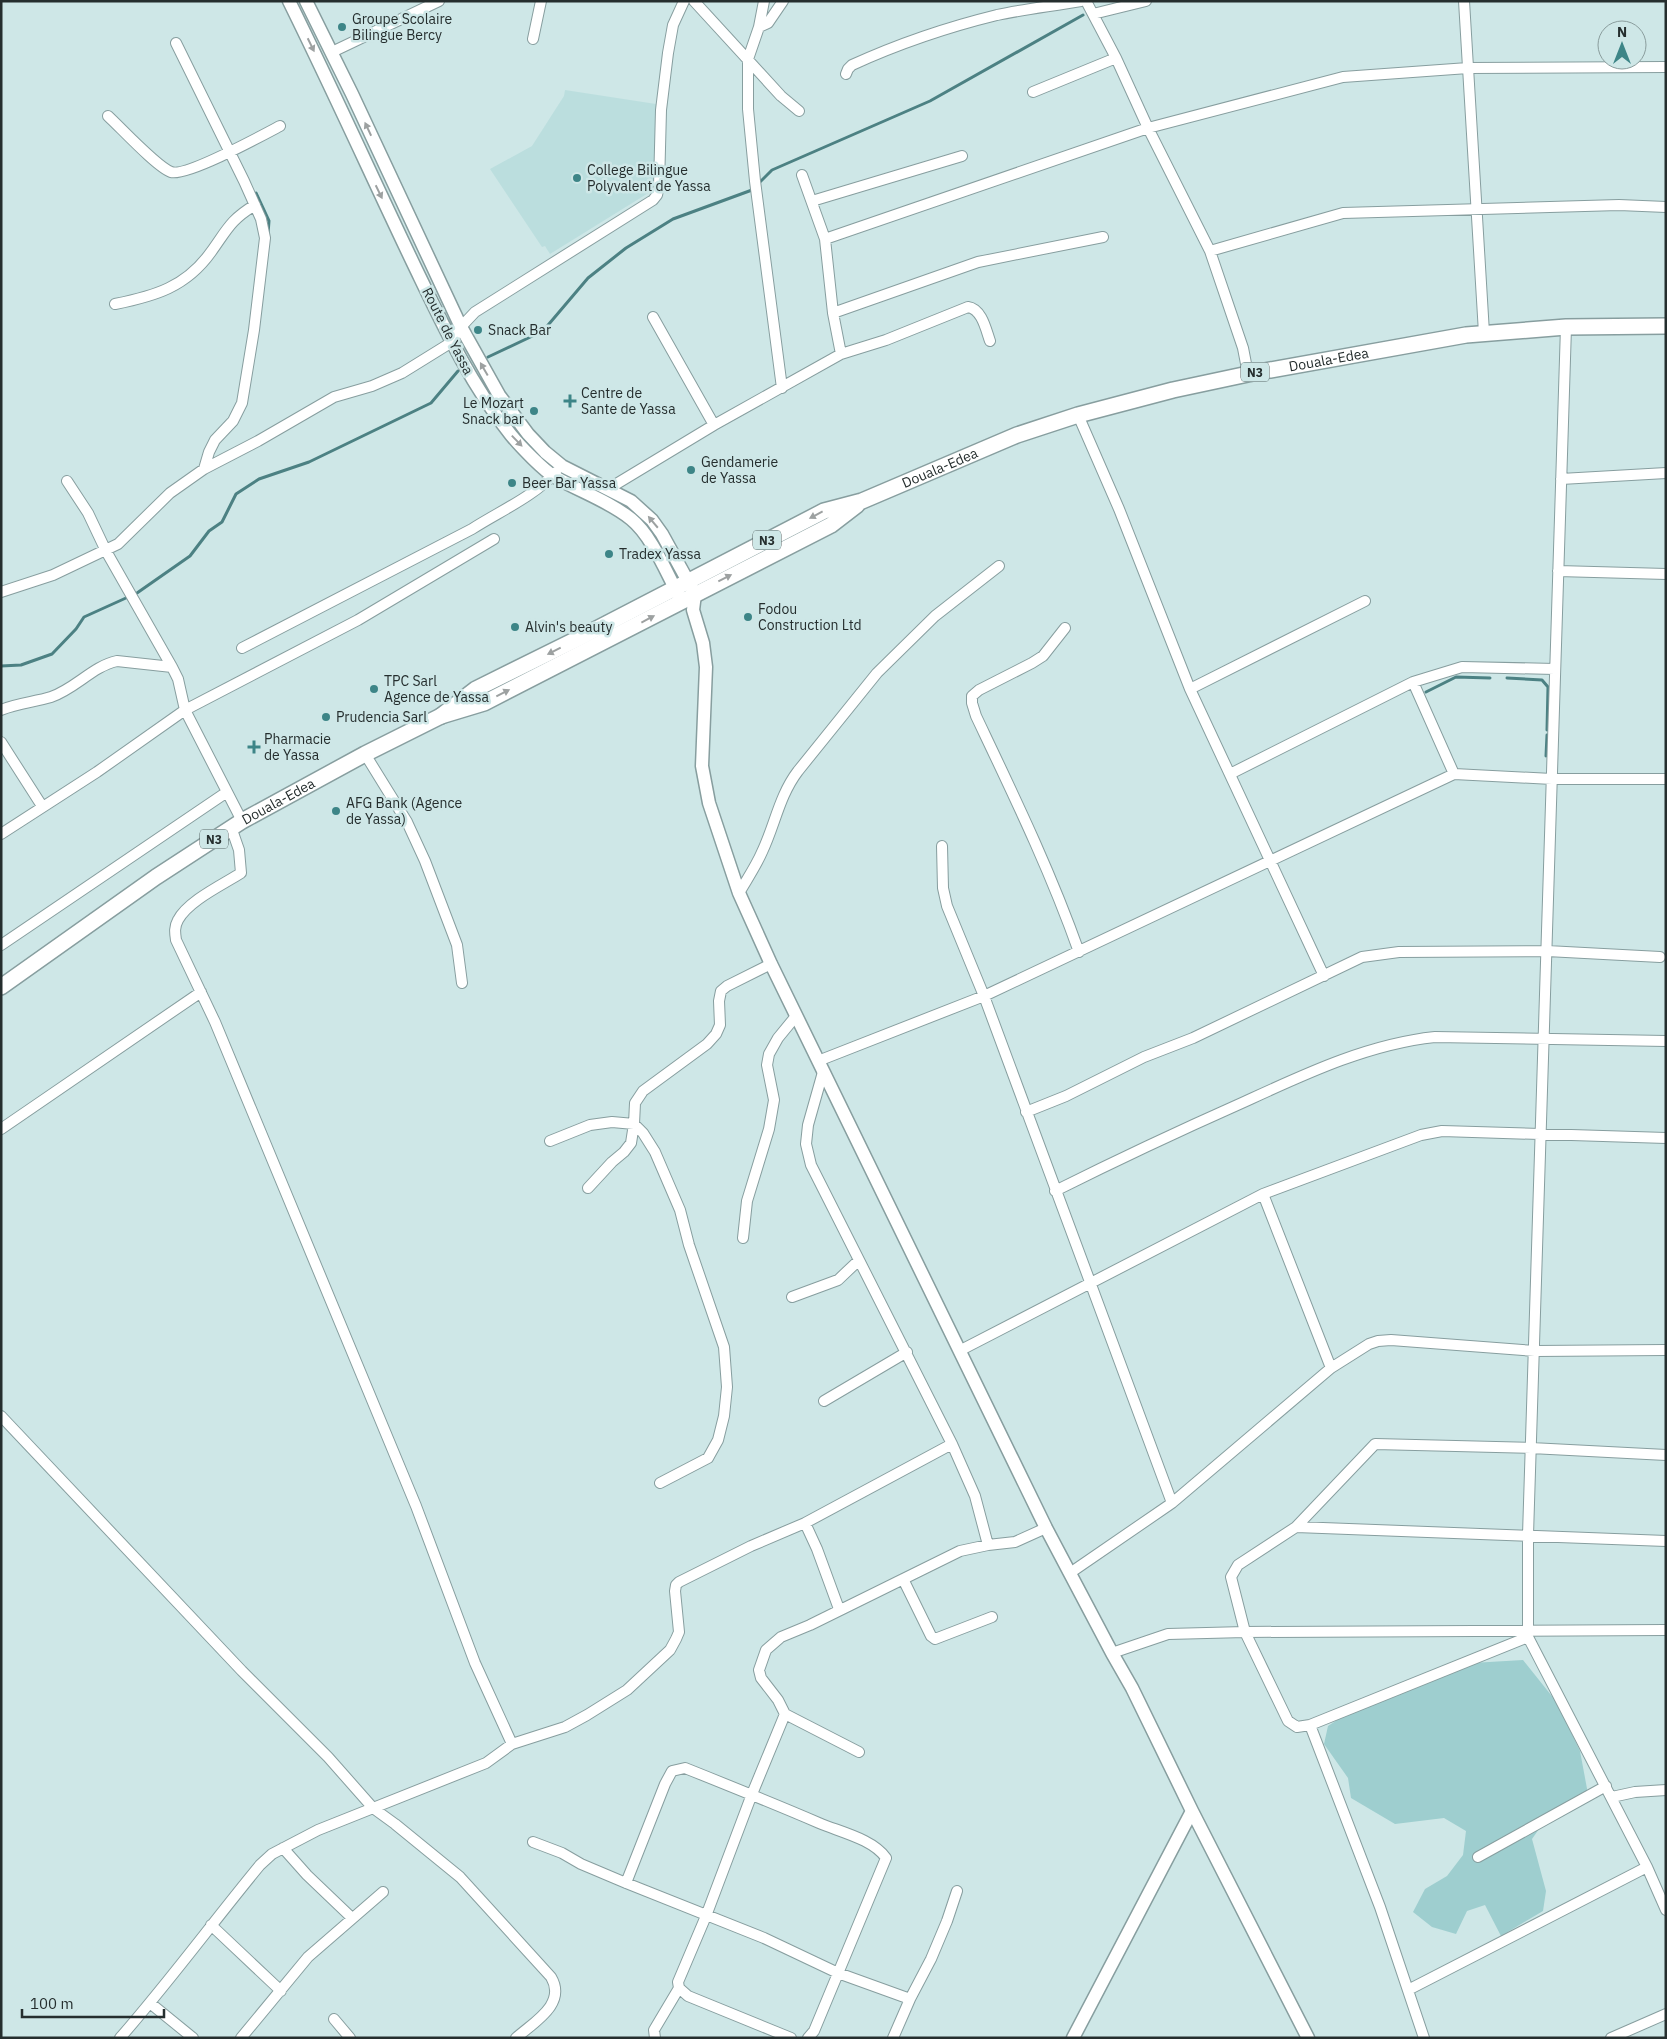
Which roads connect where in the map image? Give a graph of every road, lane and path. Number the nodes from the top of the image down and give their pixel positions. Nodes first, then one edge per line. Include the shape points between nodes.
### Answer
1 (289, 1) edge
2 (306, 1) edge
3 (439, 1) edge
4 (541, 1) edge
5 (684, 1) edge
6 (694, 1) edge
7 (764, 1) edge
8 (783, 1) edge
9 (1081, 1) edge
10 (1086, 1) edge
11 (1146, 1) edge
12 (1464, 1) edge
13 (1093, 14) junction
14 (759, 27) junction
15 (533, 39) dead end
16 (176, 43) dead end
17 (332, 52) junction
18 (1116, 58) junction
19 (748, 59) junction
20 (1666, 67) edge
21 (1468, 68) junction
22 (846, 74) dead end
23 (1033, 92) dead end
24 (352, 94) junction
25 (336, 100) junction
26 (799, 111) dead end
27 (108, 116) dead end
28 (280, 126) dead end
29 (1148, 128) junction
30 (229, 151) junction
31 (962, 156) dead end
32 (802, 175) dead end
33 (812, 201) junction
34 (255, 205) junction
35 (1666, 207) edge
36 (1477, 210) junction
37 (1103, 237) dead end
38 (825, 239) junction
39 (1210, 251) junction
40 (115, 304) dead end
41 (833, 314) junction
42 (653, 317) dead end
43 (461, 326) junction
44 (1566, 326) junction
45 (1666, 326) edge
46 (1484, 333) junction
47 (990, 341) dead end
48 (452, 342) junction
49 (841, 354) junction
50 (1248, 374) junction
51 (782, 388) junction
52 (1078, 416) junction
53 (714, 425) junction
54 (562, 466) junction
55 (204, 469) junction
56 (1666, 473) edge
57 (552, 476) junction
58 (1561, 480) junction
59 (67, 481) dead end
60 (608, 489) junction
61 (494, 539) dead end
62 (106, 551) junction
63 (999, 566) dead end
64 (1558, 571) junction
65 (1666, 574) edge
66 (1, 592) edge
67 (687, 595) junction
68 (1365, 601) dead end
69 (1065, 628) dead end
70 (242, 648) dead end
71 (172, 666) junction
72 (1556, 669) junction
73 (1413, 682) junction
74 (1190, 689) junction
75 (1, 710) edge
76 (185, 710) junction
77 (1, 742) edge
78 (365, 754) junction
79 (1230, 774) junction
80 (1454, 774) junction
81 (1552, 779) junction
82 (1666, 779) edge
83 (226, 792) junction
84 (42, 806) junction
85 (237, 824) junction
86 (1, 834) edge
87 (942, 846) dead end
88 (1271, 862) junction
89 (739, 893) junction
90 (1, 945) edge
91 (1547, 951) junction
92 (1079, 952) junction
93 (1660, 957) dead end
94 (771, 964) junction
95 (1324, 976) junction
96 (462, 983) dead end
97 (1, 987) edge
98 (201, 992) junction
99 (984, 996) junction
100 (796, 1016) junction
101 (1544, 1039) junction
102 (1666, 1041) edge
103 (821, 1067) junction
104 (1026, 1112) junction
105 (634, 1124) junction
106 (1, 1129) edge
107 (1541, 1134) junction
108 (1666, 1138) edge
109 (550, 1141) dead end
110 (588, 1188) dead end
111 (1055, 1191) junction
112 (1263, 1194) junction
113 (743, 1238) dead end
114 (858, 1261) junction
115 (1091, 1284) junction
116 (792, 1297) dead end
117 (961, 1350) junction
118 (1666, 1350) edge
119 (1535, 1351) junction
120 (907, 1352) junction
121 (1331, 1368) junction
122 (824, 1401) dead end
123 (1, 1416) edge
124 (952, 1444) junction
125 (1531, 1448) junction
126 (1666, 1455) edge
127 (660, 1483) dead end
128 (1172, 1503) junction
129 (804, 1523) junction
130 (1296, 1527) junction
131 (1046, 1528) junction
132 (1528, 1535) junction
133 (1666, 1541) edge
134 (988, 1545) junction
135 (1070, 1573) junction
136 (903, 1579) junction
137 (839, 1609) junction
138 (992, 1617) dead end
139 (1666, 1630) edge
140 (1245, 1632) junction
141 (1528, 1634) junction
142 (1112, 1653) junction
143 (785, 1714) junction
144 (1310, 1725) junction
145 (512, 1744) junction
146 (859, 1752) dead end
147 (1606, 1786) junction
148 (1666, 1790) edge
149 (752, 1794) junction
150 (1612, 1797) junction
151 (373, 1808) junction
152 (1192, 1811) junction
153 (533, 1842) dead end
154 (283, 1848) junction
155 (1478, 1858) dead end
156 (1647, 1867) junction
157 (626, 1883) junction
158 (956, 1891) dead end
159 (382, 1892) dead end
160 (1666, 1910) edge
161 (706, 1916) junction
162 (352, 1918) junction
163 (211, 1925) junction
164 (838, 1973) junction
165 (679, 1988) junction
166 (1408, 1990) junction
167 (280, 1991) junction
168 (910, 1999) junction
169 (150, 2003) junction
170 (1666, 2014) edge
171 (334, 2019) dead end
172 (120, 2038) edge
173 (194, 2038) edge
174 (241, 2038) edge
175 (350, 2038) edge
176 (516, 2038) edge
177 (655, 2038) edge
178 (790, 2038) edge
179 (808, 2038) edge
180 (893, 2038) edge
181 (1074, 2038) edge
182 (1308, 2038) edge
183 (1424, 2038) edge
184 (1611, 2038) edge

1 -> 25 main road, Route de Yassa
2 - 17 main road, Route de Yassa
3 - 17 street
4 - 15 street
5 - 43 street via 673,26 668,53 657,195 475,312
6 - 19 street
7 - 14 street
8 - 14 street via 768,23
9 - 22 street via 998,15 944,30 883,51 852,65
10 - 13 street
11 - 13 street
12 - 21 street
13 - 18 street
14 - 19 street
16 - 30 street
17 - 24 main road, Route de Yassa
18 - 23 street
18 - 29 street
19 - 26 street
19 - 51 street via 748,109 755,181
20 - 21 street
21 - 29 street via 1343,77
21 - 36 street
24 - 25 main road
43 -> 24 main road, Route de Yassa
25 -> 48 main road, Route de Yassa
27 - 30 street via 172,172 181,172
28 - 30 street
29 - 38 street
29 - 39 street
30 - 34 street
31 - 33 street
32 - 33 street
33 - 38 street
34 - 40 street via 238,216 210,254 178,284 144,298
34 - 55 street via 265,238 242,403 234,421 215,440
35 - 36 street via 1619,205
36 - 39 street via 1343,213
36 - 46 street
37 - 41 street via 978,262
38 - 41 street
39 - 50 street via 1243,348
41 - 49 street
42 - 53 street
43 - 48 street
54 -> 43 main road, Route de Yassa via 545,452 510,411
44 - 45 highway, Douala-Edea / N3
44 - 46 highway, Douala-Edea / N3
44 - 58 street
46 - 50 highway, Douala-Edea / N3
47 - 49 street via 981,317 974,309 968,308
48 - 55 street via 402,373 334,397
48 -> 57 main road, Route de Yassa via 474,382 512,436
49 - 51 street
50 - 52 highway, Douala-Edea / N3
51 - 53 street
52 - 67 highway, Douala-Edea / N3 via 1018,435 862,500 831,525
52 - 74 street via 1119,509
53 - 60 street
54 - 57 street
54 - 60 main road, Route de Yassa
55 - 62 street via 170,492 118,544
56 - 58 street
57 - 67 main road, Route de Yassa via 630,518 642,530
57 - 70 street via 532,493 472,530
58 - 64 street
59 - 62 street via 88,513
67 -> 60 main road, Route de Yassa via 662,534 652,520 630,501
61 - 76 street via 358,620
62 - 66 street via 53,575
62 - 71 street
63 - 89 street via 935,616 877,673 798,771 778,804 762,852
64 - 65 street
64 - 72 street
67 - 78 highway, Douala-Edea / N3 via 484,703 441,716
67 - 89 main road via 703,643 706,667 702,766 709,803
68 - 74 street
69 - 92 street via 1043,656 979,690 972,696 972,703 1059,895
71 - 75 street via 109,663 51,697
71 - 76 street
72 - 73 street via 1462,666
72 - 81 street
73 - 79 street
73 - 80 street
74 - 79 street
76 - 83 street
76 - 84 street
77 - 84 street
78 - 85 highway, Douala-Edea / N3
78 - 96 street via 407,822 426,861 457,945
79 - 88 street
80 - 81 street
80 - 88 street
81 - 82 street
81 - 91 street
83 - 85 street
83 - 90 street
84 - 86 street
85 - 97 highway, Douala-Edea / N3
85 - 98 street via 241,873 187,908 174,929
87 - 99 street via 947,906
88 - 92 street
88 - 95 street
89 - 94 main road
91 - 93 street
91 - 95 street via 1380,953 1362,957
91 - 101 street
92 - 99 street
94 - 100 main road
94 - 105 street via 721,991 720,1025 716,1034 643,1091 635,1103
95 - 104 street
98 - 106 street
98 - 145 street via 416,1506 475,1663
99 - 103 street
99 - 104 street
100 - 103 main road
100 - 113 street via 769,1054 767,1065 774,1100 769,1129 747,1202
101 - 102 street
101 - 107 street
101 - 111 street via 1435,1037 1407,1040 1370,1050 1288,1082
103 - 114 street via 806,1144 810,1164
103 - 117 main road
104 - 111 street
105 - 109 street via 590,1125
105 - 110 street via 630,1143 624,1152
105 - 127 street via 654,1152 680,1210 724,1347 727,1388 720,1432 708,1458
107 - 108 street
107 - 112 street via 1442,1131 1421,1135
107 - 119 street
111 - 115 street
112 - 115 street
112 - 121 street
114 - 116 street via 838,1280
114 - 120 street
115 - 117 street
115 - 128 street
117 - 131 main road
118 - 119 street
119 - 121 street via 1378,1341
119 - 125 street
120 - 122 street
120 - 124 street
121 - 128 street
123 - 151 street
124 - 129 street
124 - 134 street via 975,1496
125 - 126 street
125 - 130 street via 1375,1444
125 - 132 street
128 - 135 street
129 - 137 street
129 - 145 street via 679,1582 675,1591 679,1632 670,1650 647,1674 627,1690 564,1727
130 - 132 street
130 - 140 street via 1233,1571 1231,1577
131 - 134 street via 1015,1542
131 - 135 main road
132 - 133 street
132 - 141 street
134 - 136 street via 960,1551
135 - 142 main road
136 - 137 street
136 - 138 street via 931,1636 935,1638
137 - 143 street via 781,1637 766,1650 759,1670 761,1678
139 - 141 street
140 - 141 street
140 - 142 street via 1168,1634
140 - 144 street via 1288,1721 1297,1727
141 - 144 street
141 - 147 street
142 - 152 main road
143 - 146 street
143 - 149 street
144 - 166 street
145 - 151 street via 486,1763
147 - 150 street
147 - 155 street
148 - 150 street
149 - 157 street via 685,1768 672,1771 658,1798
149 - 161 street
149 - 164 street via 858,1839 886,1858
150 - 156 street
151 - 154 street
151 - 176 street via 460,1877 556,1985 551,2007
152 - 181 main road
152 - 182 main road
153 - 157 street
154 - 162 street
154 - 163 street via 260,1865
156 - 160 street
156 - 166 street
157 - 161 street
158 - 168 street via 931,1959
159 - 162 street
161 - 164 street via 764,1938
161 - 165 street via 681,1973
162 - 167 street via 308,1957
163 - 167 street
163 - 169 street
164 - 168 street
164 - 179 street via 814,2031
165 - 177 street via 654,2030
165 - 178 street via 688,1996
166 - 183 street
167 - 174 street
168 - 180 street
169 - 172 street
169 - 173 street
170 - 184 street
171 - 175 street

